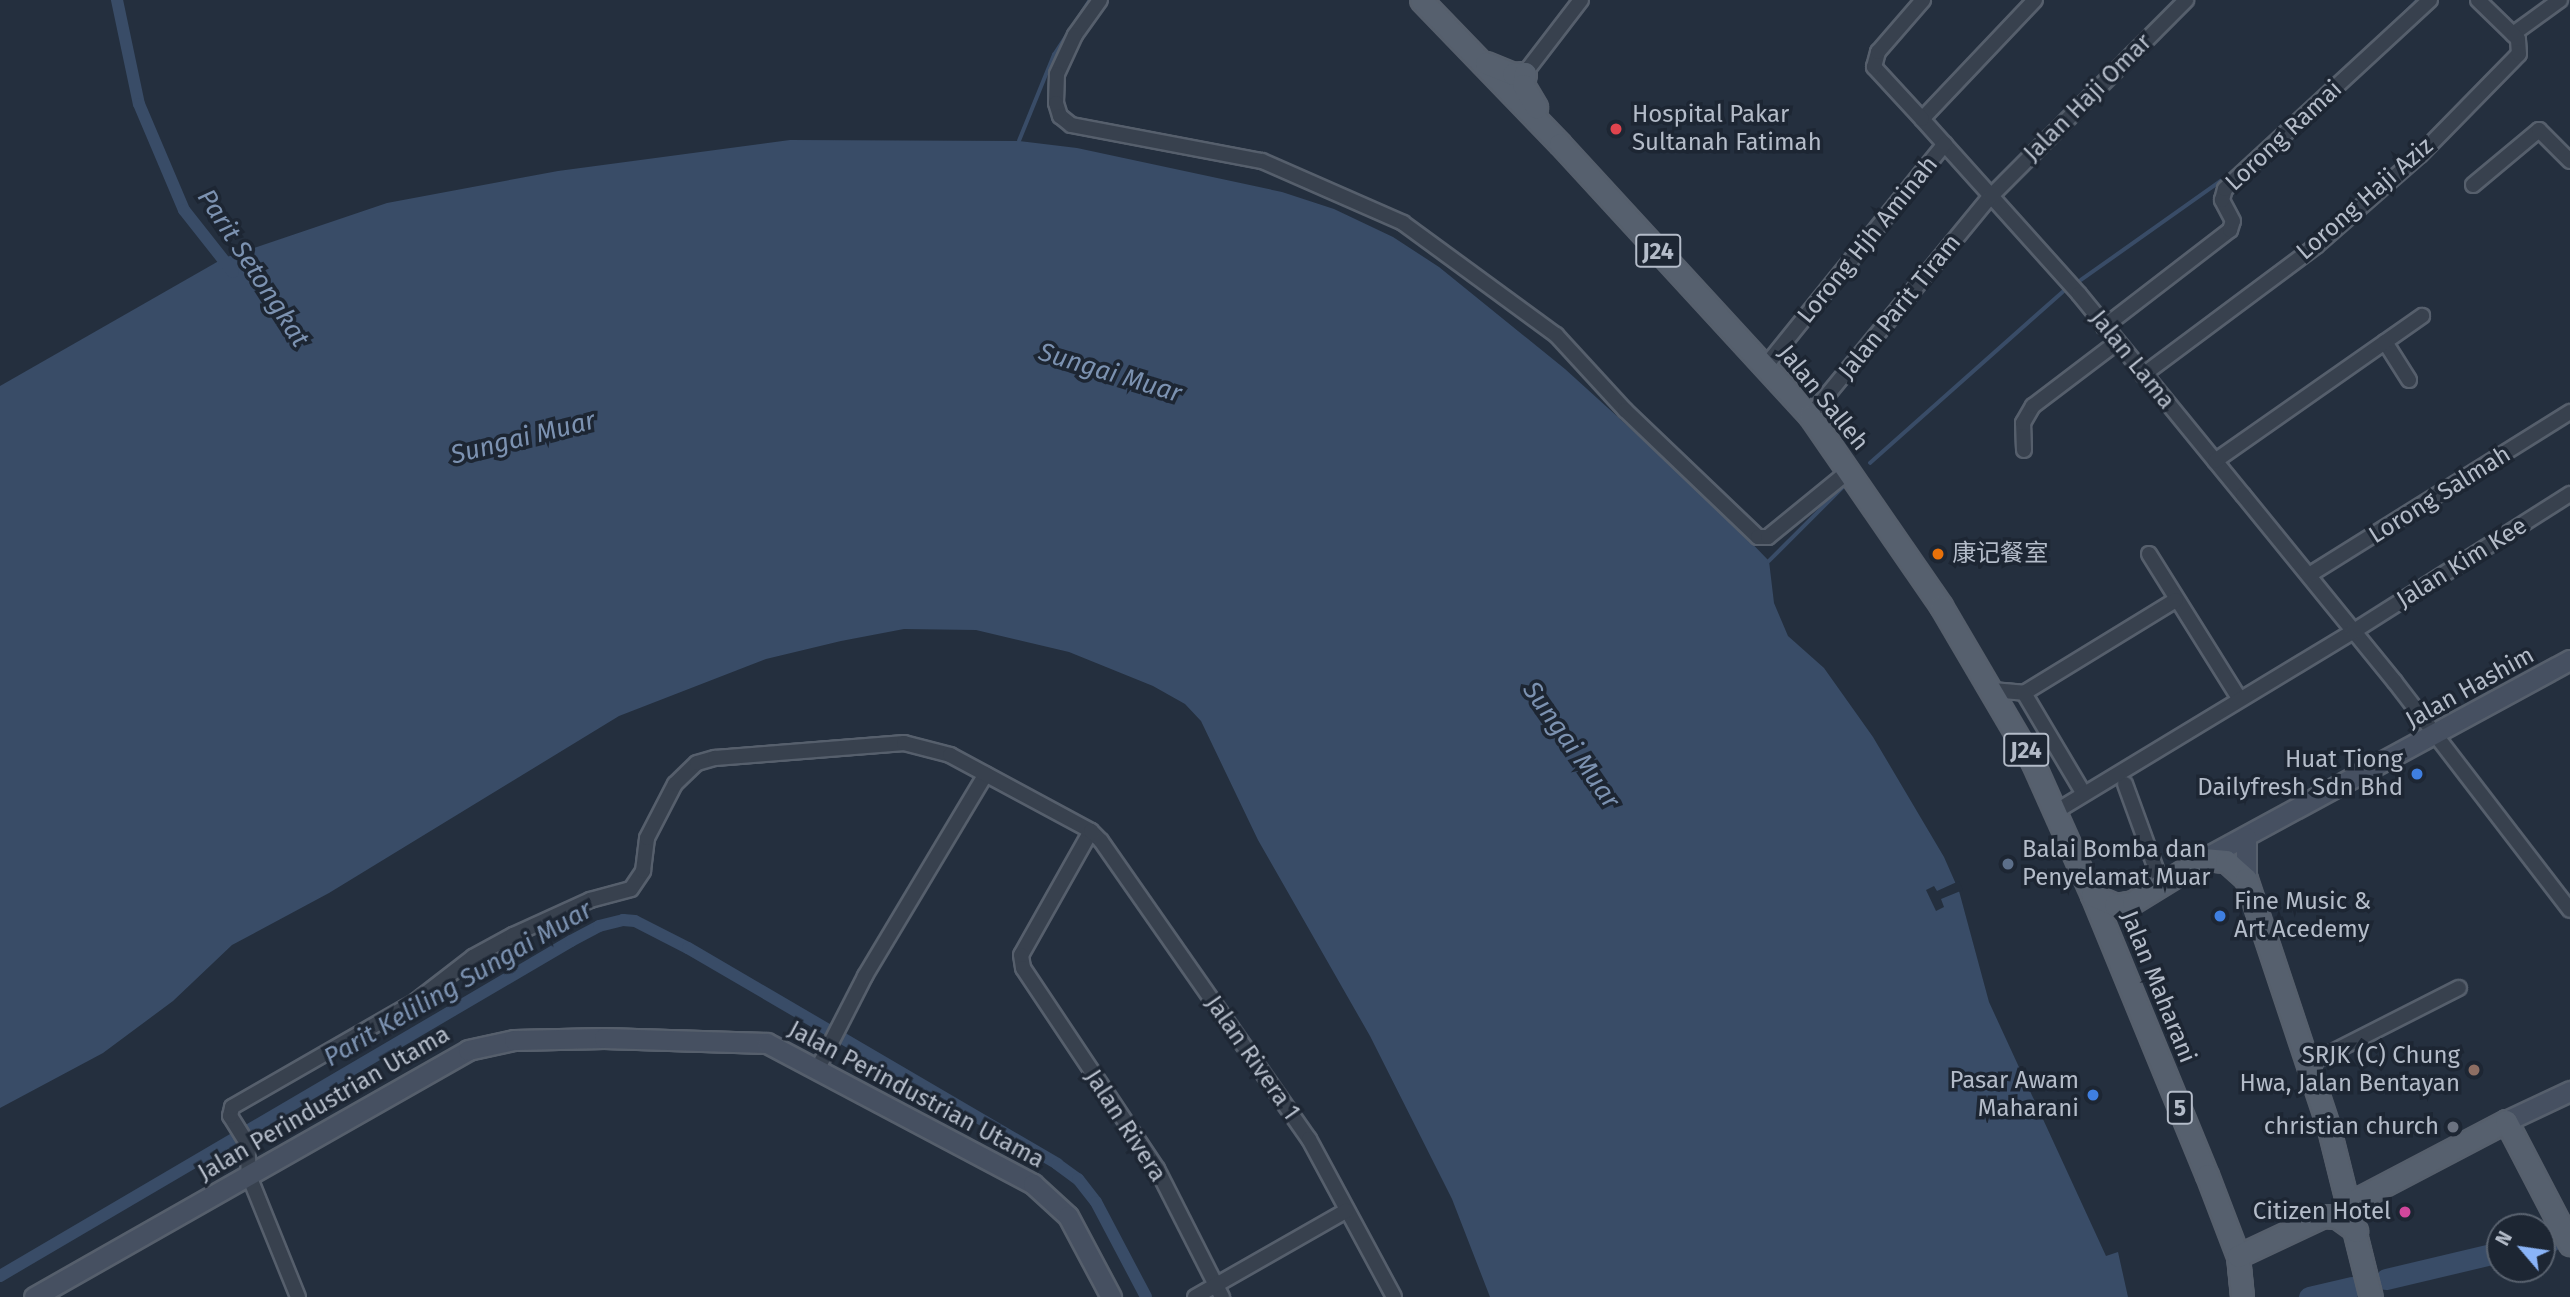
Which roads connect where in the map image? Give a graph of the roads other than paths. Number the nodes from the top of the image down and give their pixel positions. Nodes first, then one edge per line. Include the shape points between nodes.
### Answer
1 (1100, 0) edge
2 (1421, 0) edge
3 (1581, 0) edge
4 (1923, 0) edge
5 (2035, 0) edge
6 (2186, 0) edge
7 (2430, 0) edge
8 (2478, 0) edge
9 (2560, 0) edge
10 (2513, 34) junction
11 (1477, 59) junction
12 (1525, 73) junction
13 (1922, 119) junction
14 (1552, 135) junction
15 (1945, 145) junction
16 (2570, 161) edge
17 (2473, 186) dead end
18 (1990, 197) junction
19 (2422, 316) dead end
20 (2104, 327) junction
21 (2385, 342) junction
22 (2116, 343) junction
23 (1765, 368) junction
24 (2143, 374) junction
25 (2409, 380) dead end
26 (2570, 412) edge
27 (1810, 416) junction
28 (2024, 450) dead end
29 (2215, 461) junction
30 (1849, 471) junction
31 (2570, 494) edge
32 (2149, 554) dead end
33 (2309, 575) junction
34 (2176, 600) junction
35 (2354, 631) junction
36 (2570, 660) edge
37 (1992, 690) junction
38 (2024, 693) junction
39 (2239, 698) junction
40 (2435, 736) junction
41 (986, 774) junction
42 (2125, 784) dead end
43 (2084, 794) junction
44 (2055, 811) junction
45 (1091, 831) junction
46 (2246, 837) junction
47 (2203, 859) junction
48 (2246, 879) junction
49 (2161, 883) junction
50 (2092, 895) junction
51 (2133, 902) junction
52 (2570, 910) edge
53 (2115, 953) junction
54 (2459, 988) dead end
55 (2309, 1064) junction
56 (817, 1070) junction
57 (2570, 1091) edge
58 (2506, 1121) junction
59 (249, 1176) junction
60 (2350, 1203) junction
61 (1346, 1211) junction
62 (2356, 1231) junction
63 (2570, 1244) edge
64 (2238, 1256) junction
65 (1218, 1292) edge
66 (34, 1297) edge
67 (298, 1297) edge
68 (1111, 1297) edge
69 (1195, 1297) edge
70 (1394, 1297) edge
71 (2242, 1297) edge
72 (2371, 1297) edge

1 - 30 street via 1074,35 1057,74 1056,103 1060,116 1071,125 1253,158 1366,203 1403,223 1556,335 1625,410 1758,537 1768,537
2 - 11 main road, Jalan Salleh / J24
3 - 12 street
4 - 13 street, Jalan Lama via 1878,52 1874,67
5 - 13 street
6 - 18 street, Jalan Haji Omar
7 - 20 street, Lorong Ramai via 2225,189 2222,200 2233,221 2230,230
8 - 10 street
9 - 10 street
10 - 24 street, Lorong Haji Aziz via 2520,44 2519,54 2420,155 2316,246
11 - 12 main road via 1511,73
11 - 14 main road, Jalan Salleh / J24
12 - 14 main road via 1523,85
13 - 15 street, Jalan Lama
14 - 23 main road, Jalan Salleh / J24
15 - 18 street, Jalan Lama
15 - 23 street, Lorong Hjh Aminah
16 - 17 street via 2539,130
18 - 20 street, Jalan Lama
18 - 27 street, Jalan Parit Tiram
19 - 21 street
20 - 22 street, Jalan Lama
21 - 25 street
21 - 29 street
22 - 24 street, Jalan Lama
22 - 28 street via 2033,406 2023,424
23 - 27 main road, Jalan Salleh / J24
24 - 29 street, Jalan Lama
26 - 33 street, Lorong Salmah
27 - 30 main road, Jalan Salleh / J24
29 - 33 street, Jalan Lama
30 - 37 main road, Jalan Salleh / J24
31 - 35 street, Jalan Kim Kee
32 - 34 street
33 - 35 street, Jalan Lama
34 - 38 street
34 - 39 street
35 - 39 street, Jalan Kim Kee
35 - 40 street, Jalan Lama
36 - 40 street, Jalan Hashim
37 - 38 street
37 - 44 main road, Jalan Salleh / J24
38 - 43 street
39 - 43 street, Jalan Kim Kee
40 - 46 street, Jalan Hashim
40 - 52 street, Jalan Lama
41 - 45 street
41 - 56 street
41 - 59 street via 950,755 904,743 697,763 676,784 647,838 643,871 631,889 590,900 473,957 416,1001 238,1101 230,1116 247,1143
42 - 49 street
43 - 44 street, Jalan Kim Kee
44 - 50 main road, Jalan Salleh / J24
45 - 61 street, Jalan Rivera 1 via 1309,1139
45 - 65 street, Jalan Rivera via 1021,961 1026,977 1157,1169
46 - 47 street, Jalan Hashim
46 - 48 street
47 - 48 main road via 2226,861
47 - 49 main road
48 - 55 main road
49 - 51 main road
50 - 51 main road via 2115,905
50 - 53 main road, Jalan Maharani / 5
51 - 53 main road via 2117,924
53 - 64 main road, Jalan Maharani / 5
54 - 55 street
55 - 60 main road
56 - 59 street, Jalan Perindustrian Utama via 756,1039 489,1043 468,1049 267,1160
56 - 68 street, Jalan Perindustrian Utama via 1033,1184 1068,1216
57 - 58 street
58 - 60 main road
58 - 63 main road
59 - 66 street, Jalan Perindustrian Utama
59 - 67 street
60 - 62 main road
61 - 65 street
61 - 70 street, Jalan Rivera 1
62 - 64 main road via 2337,1217 2323,1216
62 - 72 main road
64 - 71 main road, Jalan Maharani / 5
65 - 69 street

